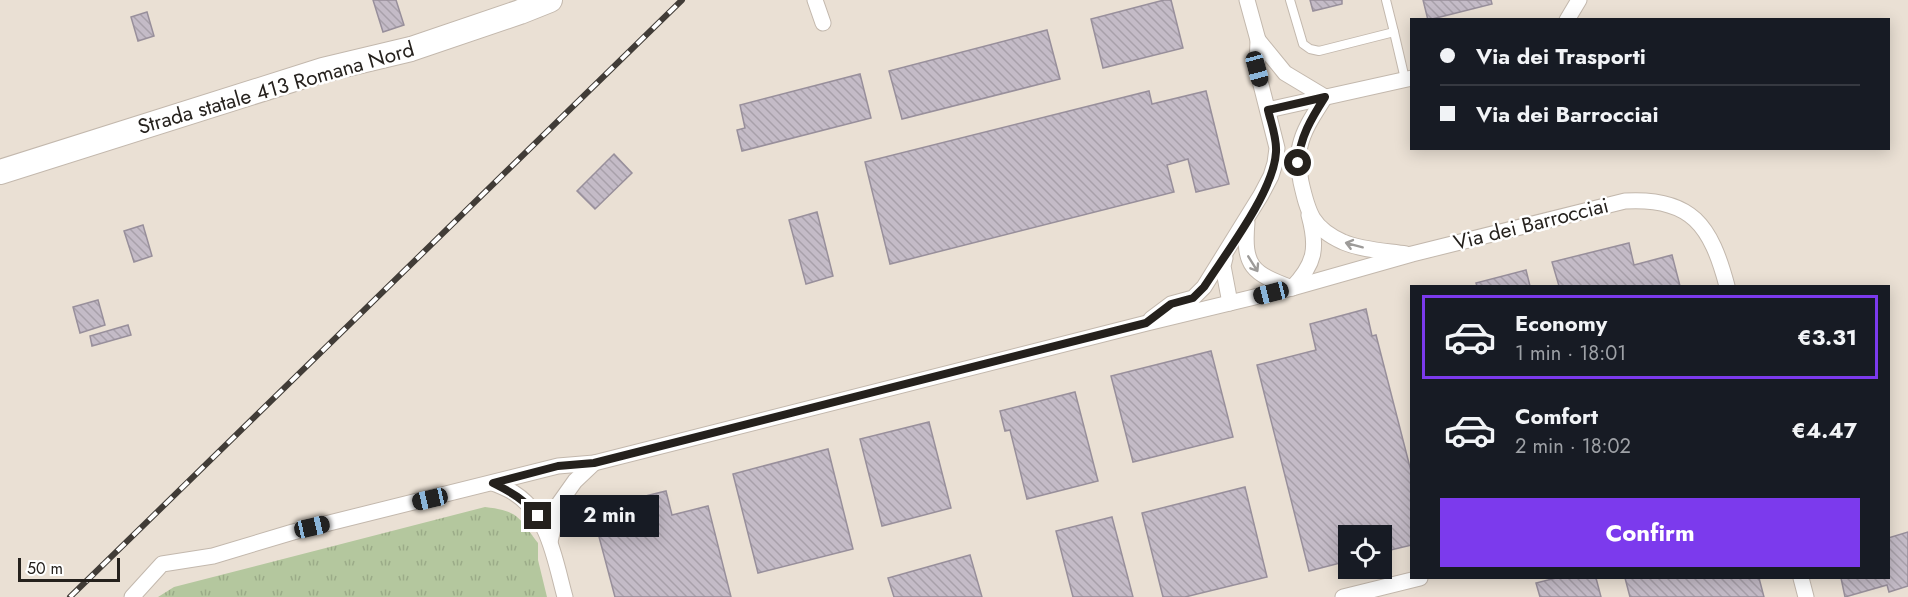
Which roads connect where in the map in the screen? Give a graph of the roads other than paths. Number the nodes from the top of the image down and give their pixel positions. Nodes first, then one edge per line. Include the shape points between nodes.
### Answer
1 (550, 0) edge
2 (815, 0) edge
3 (1247, 0) edge
4 (1290, 0) edge
5 (1386, 0) edge
6 (1579, 0) edge
7 (1568, 18) edge
8 (823, 22) dead end
9 (1394, 32) junction
10 (1258, 40) junction
11 (1408, 78) edge
12 (1325, 97) junction
13 (1268, 110) junction
14 (0, 172) edge
15 (1308, 211) junction
16 (1248, 219) junction
17 (1227, 252) junction
18 (1412, 254) junction
19 (1727, 285) edge
20 (1292, 288) junction
21 (1230, 303) junction
22 (1146, 323) junction
23 (594, 463) junction
24 (493, 483) junction
25 (550, 542) junction
26 (1415, 579) edge
27 (1801, 579) edge
28 (132, 597) edge
29 (565, 597) edge
30 (1343, 597) edge
31 (1806, 597) edge

1 - 14 main road, Strada statale 413 Romana Nord via 411,49 323,70
2 - 8 street
3 - 10 street
4 - 9 lane via 1303,44 1310,49 1319,51
5 - 9 lane
6 - 7 street
9 - 11 lane
10 - 12 street via 1285,73
10 - 13 street via 1257,69
11 - 12 street
12 - 13 street
12 - 15 street via 1299,148 1298,163
13 - 16 street via 1277,148 1275,163
18 -> 15 street via 1354,246 1329,235
15 - 20 street via 1313,256 1304,276
16 - 17 street
16 -> 20 street via 1246,249 1254,269
17 - 21 street via 1222,266
17 - 22 street via 1193,298 1171,304
18 - 19 street, Via dei Barrocciai via 1625,201 1646,200 1688,212 1698,221 1709,236
18 - 20 street, Via dei Barrocciai
20 - 21 street, Via dei Barrocciai
21 - 22 street, Via dei Barrocciai
22 - 23 street, Via dei Barrocciai
23 - 24 street, Via dei Barrocciai via 558,466
23 - 25 street via 558,505
24 - 25 street via 528,504
24 - 28 street, Via dei Barrocciai via 292,532 213,556 162,564
25 - 29 street
26 - 30 street
27 - 31 street

